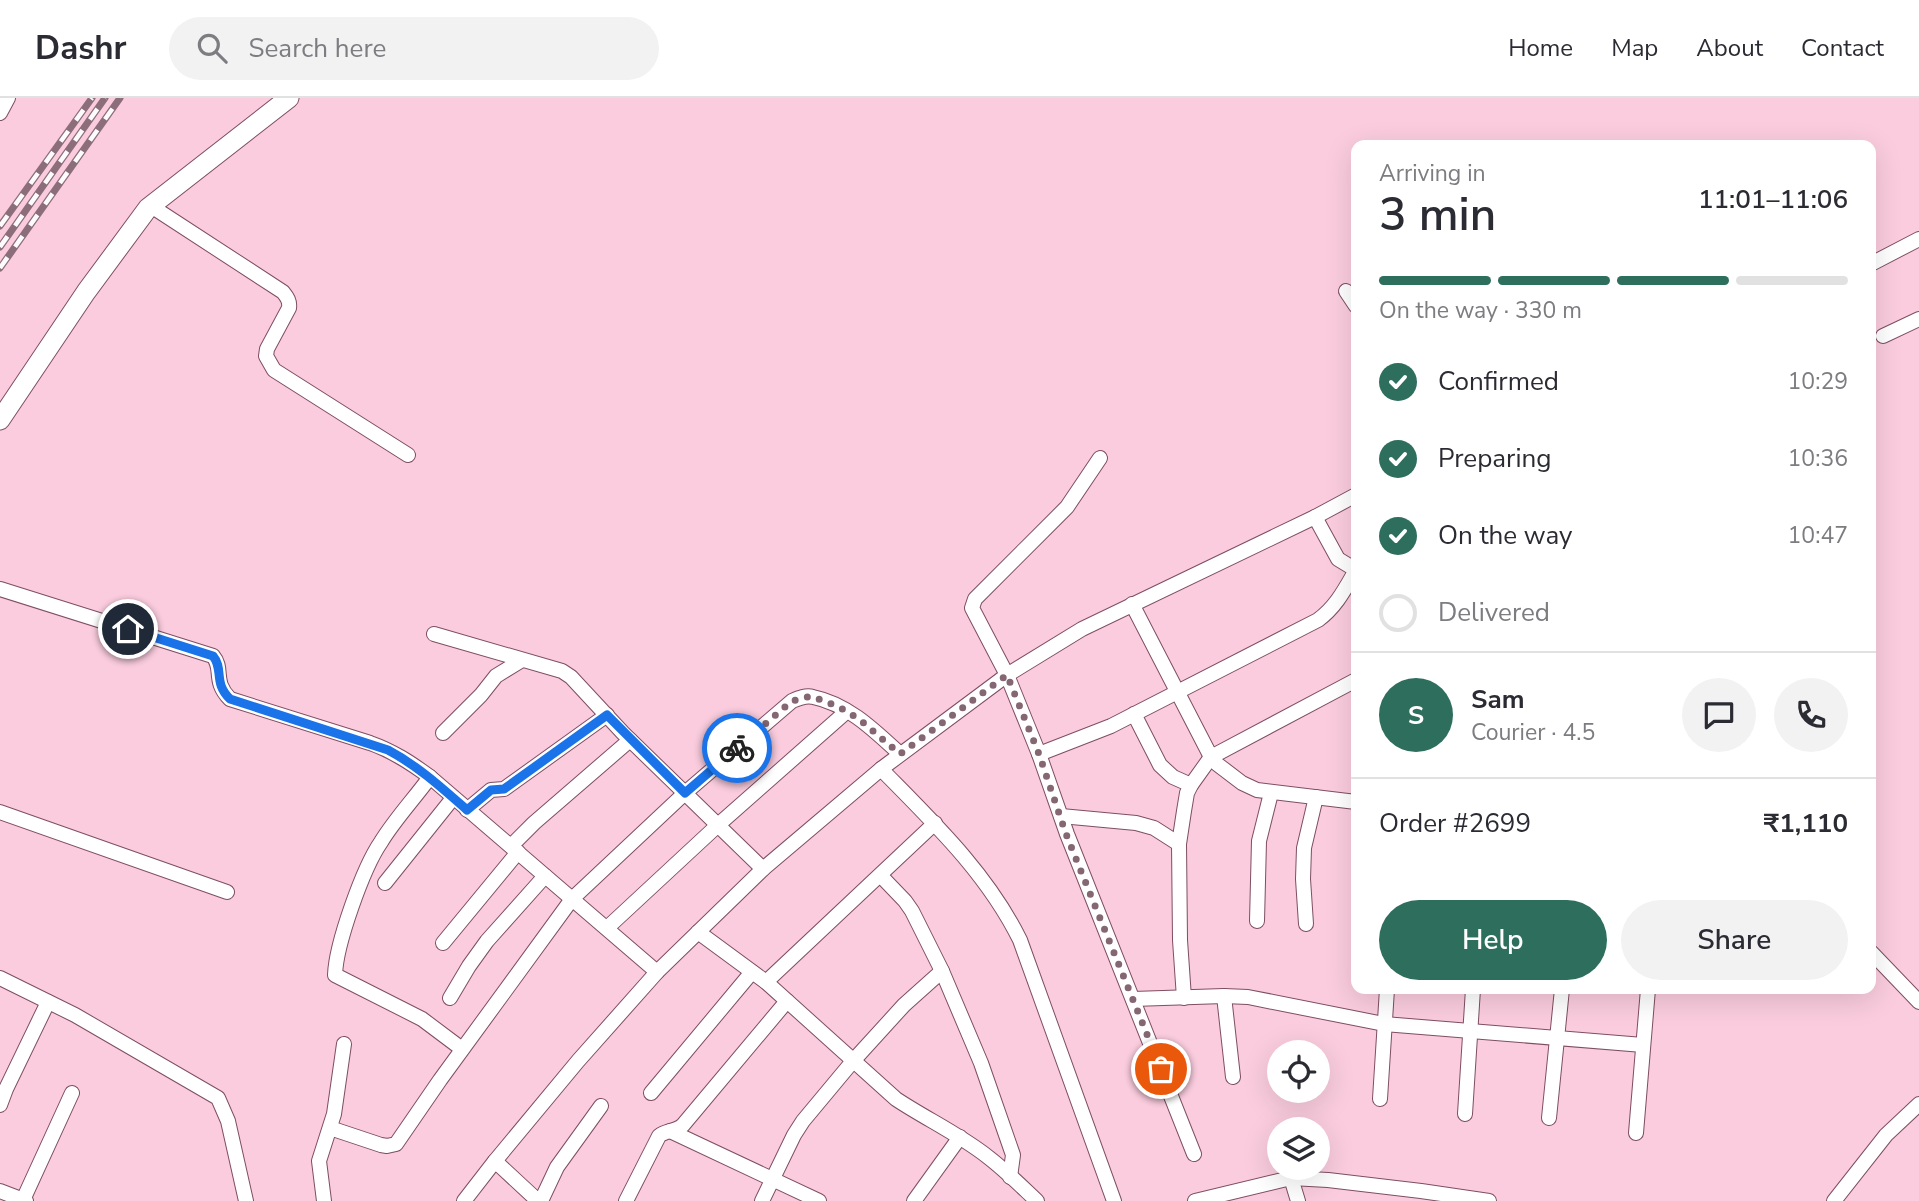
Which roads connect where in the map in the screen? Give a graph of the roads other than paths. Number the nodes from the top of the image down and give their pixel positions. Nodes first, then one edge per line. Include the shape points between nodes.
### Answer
1 (8, 98) edge
2 (289, 98) edge
3 (0, 113) edge
4 (151, 206) junction
5 (1919, 239) edge
6 (1876, 261) edge
7 (1346, 291) dead end
8 (1351, 298) edge
9 (1919, 318) edge
10 (1883, 336) dead end
11 (0, 420) edge
12 (408, 455) dead end
13 (1100, 458) dead end
14 (1351, 498) edge
15 (1315, 517) junction
16 (1351, 567) edge
17 (1351, 579) edge
18 (0, 589) edge
19 (1132, 604) junction
20 (434, 634) dead end
21 (522, 660) junction
22 (1007, 675) junction
23 (1351, 683) edge
24 (1178, 692) junction
25 (846, 712) junction
26 (1135, 714) junction
27 (607, 715) junction
28 (443, 733) dead end
29 (630, 740) junction
30 (900, 754) junction
31 (1039, 754) junction
32 (1211, 757) junction
33 (881, 769) junction
34 (430, 777) junction
35 (1191, 785) junction
36 (685, 793) junction
37 (1272, 793) junction
38 (1316, 797) junction
39 (453, 799) junction
40 (1351, 801) edge
41 (467, 810) junction
42 (0, 812) edge
43 (1060, 816) junction
44 (935, 823) junction
45 (718, 824) junction
46 (1179, 844) junction
47 (515, 849) junction
48 (763, 869) junction
49 (545, 876) junction
50 (881, 876) junction
51 (385, 883) dead end
52 (227, 892) dead end
53 (572, 899) junction
54 (1257, 921) dead end
55 (1306, 924) dead end
56 (607, 928) junction
57 (698, 932) junction
58 (443, 943) dead end
59 (1876, 956) edge
60 (942, 971) junction
61 (657, 972) junction
62 (752, 972) junction
63 (0, 978) edge
64 (766, 982) junction
65 (1387, 994) edge
66 (1473, 994) edge
67 (1561, 994) edge
68 (1648, 994) edge
69 (1224, 996) junction
70 (450, 998) dead end
71 (1184, 998) junction
72 (1133, 999) junction
73 (787, 1001) junction
74 (48, 1002) junction
75 (1919, 1002) edge
76 (1384, 1024) junction
77 (1469, 1031) junction
78 (1557, 1038) junction
79 (344, 1044) dead end
80 (1643, 1045) junction
81 (463, 1049) junction
82 (853, 1061) junction
83 (1233, 1077) dead end
84 (72, 1093) dead end
85 (651, 1093) dead end
86 (1380, 1099) dead end
87 (1919, 1104) edge
88 (0, 1105) edge
89 (601, 1106) dead end
90 (1465, 1114) dead end
91 (1549, 1118) dead end
92 (330, 1128) junction
93 (670, 1131) junction
94 (1636, 1133) dead end
95 (960, 1137) junction
96 (1194, 1154) dead end
97 (495, 1161) junction
98 (1010, 1177) junction
99 (773, 1180) junction
100 (1283, 1180) edge
101 (1292, 1180) edge
102 (1328, 1180) edge
103 (0, 1191) edge
104 (1412, 1195) edge
105 (24, 1200) edge
106 (1205, 1200) edge
107 (246, 1201) edge
108 (324, 1201) edge
109 (464, 1201) edge
110 (539, 1201) edge
111 (626, 1201) edge
112 (762, 1201) edge
113 (818, 1201) edge
114 (914, 1201) edge
115 (1037, 1201) edge
116 (1114, 1201) edge
117 (1298, 1201) edge
118 (1489, 1201) edge
119 (1834, 1201) edge

1 - 3 street
2 - 4 street
4 - 11 street via 86,292
4 - 12 street via 288,298 289,308 267,349 274,370
5 - 6 street
7 - 8 street
9 - 10 street
13 - 22 street via 1067,507 975,599 976,617
14 - 15 street
15 - 16 street via 1338,559
15 - 19 street
17 - 24 street via 1335,606 1318,620
18 - 34 street via 213,656 219,682 230,699 388,750
19 - 22 street
19 - 24 street
20 - 21 street
21 - 27 street via 562,671
21 - 28 street via 496,676
22 - 30 street
22 - 31 street
23 - 32 street
24 - 26 street
24 - 32 street
25 - 30 street
25 - 36 street via 811,696 792,701
25 - 45 street
26 - 31 street
26 - 35 street via 1160,765
27 - 29 street
27 - 41 street
29 - 36 street
29 - 47 street via 534,823
30 - 33 street
31 - 43 street
32 - 35 street
32 - 37 street via 1242,783
33 - 44 street
33 - 48 street
34 - 39 street
34 - 81 street via 368,867 346,926 335,975 422,1019
35 - 46 street
36 - 45 street
36 - 53 street
37 - 38 street
37 - 54 street via 1259,841
38 - 40 street
38 - 55 street via 1304,848
39 - 41 street
39 - 51 street
41 - 47 street
42 - 52 street
43 - 46 street via 1136,823
43 - 72 street
44 - 50 street
44 - 116 street via 989,886 1020,940
45 - 48 street
45 - 56 street
46 - 71 street
47 - 49 street
47 - 58 street
48 - 57 street
49 - 53 street
49 - 70 street via 487,941
50 - 60 street via 912,911
50 - 64 street
53 - 56 street
53 - 81 street
56 - 61 street
57 - 61 street
57 - 62 street
59 - 75 street
60 - 82 street
60 - 98 street via 1013,1155
61 - 97 street
62 - 64 street
62 - 85 street
63 - 74 street
64 - 73 street
65 - 76 street
66 - 77 street
67 - 78 street
68 - 80 street
69 - 71 street
69 - 76 street
69 - 83 street
71 - 72 street
72 - 96 street
73 - 82 street
73 - 93 street via 683,1125
74 - 88 street
74 - 107 street via 218,1098 228,1121
76 - 77 street
76 - 86 street
77 - 78 street
77 - 90 street
78 - 80 street
78 - 91 street
79 - 92 street
80 - 94 street
81 - 92 street via 396,1144 381,1145
82 - 95 street via 896,1100
82 - 99 street via 803,1121
84 - 105 street
87 - 119 street via 1886,1135
89 - 110 street via 557,1167
92 - 108 street via 319,1161
93 - 99 street
93 - 111 street via 659,1136
95 - 98 street
95 - 114 street
97 - 109 street
97 - 110 street
98 - 115 street
99 - 112 street
99 - 113 street
100 - 106 street
101 - 117 street
102 - 104 street
103 - 105 street
104 - 118 street

